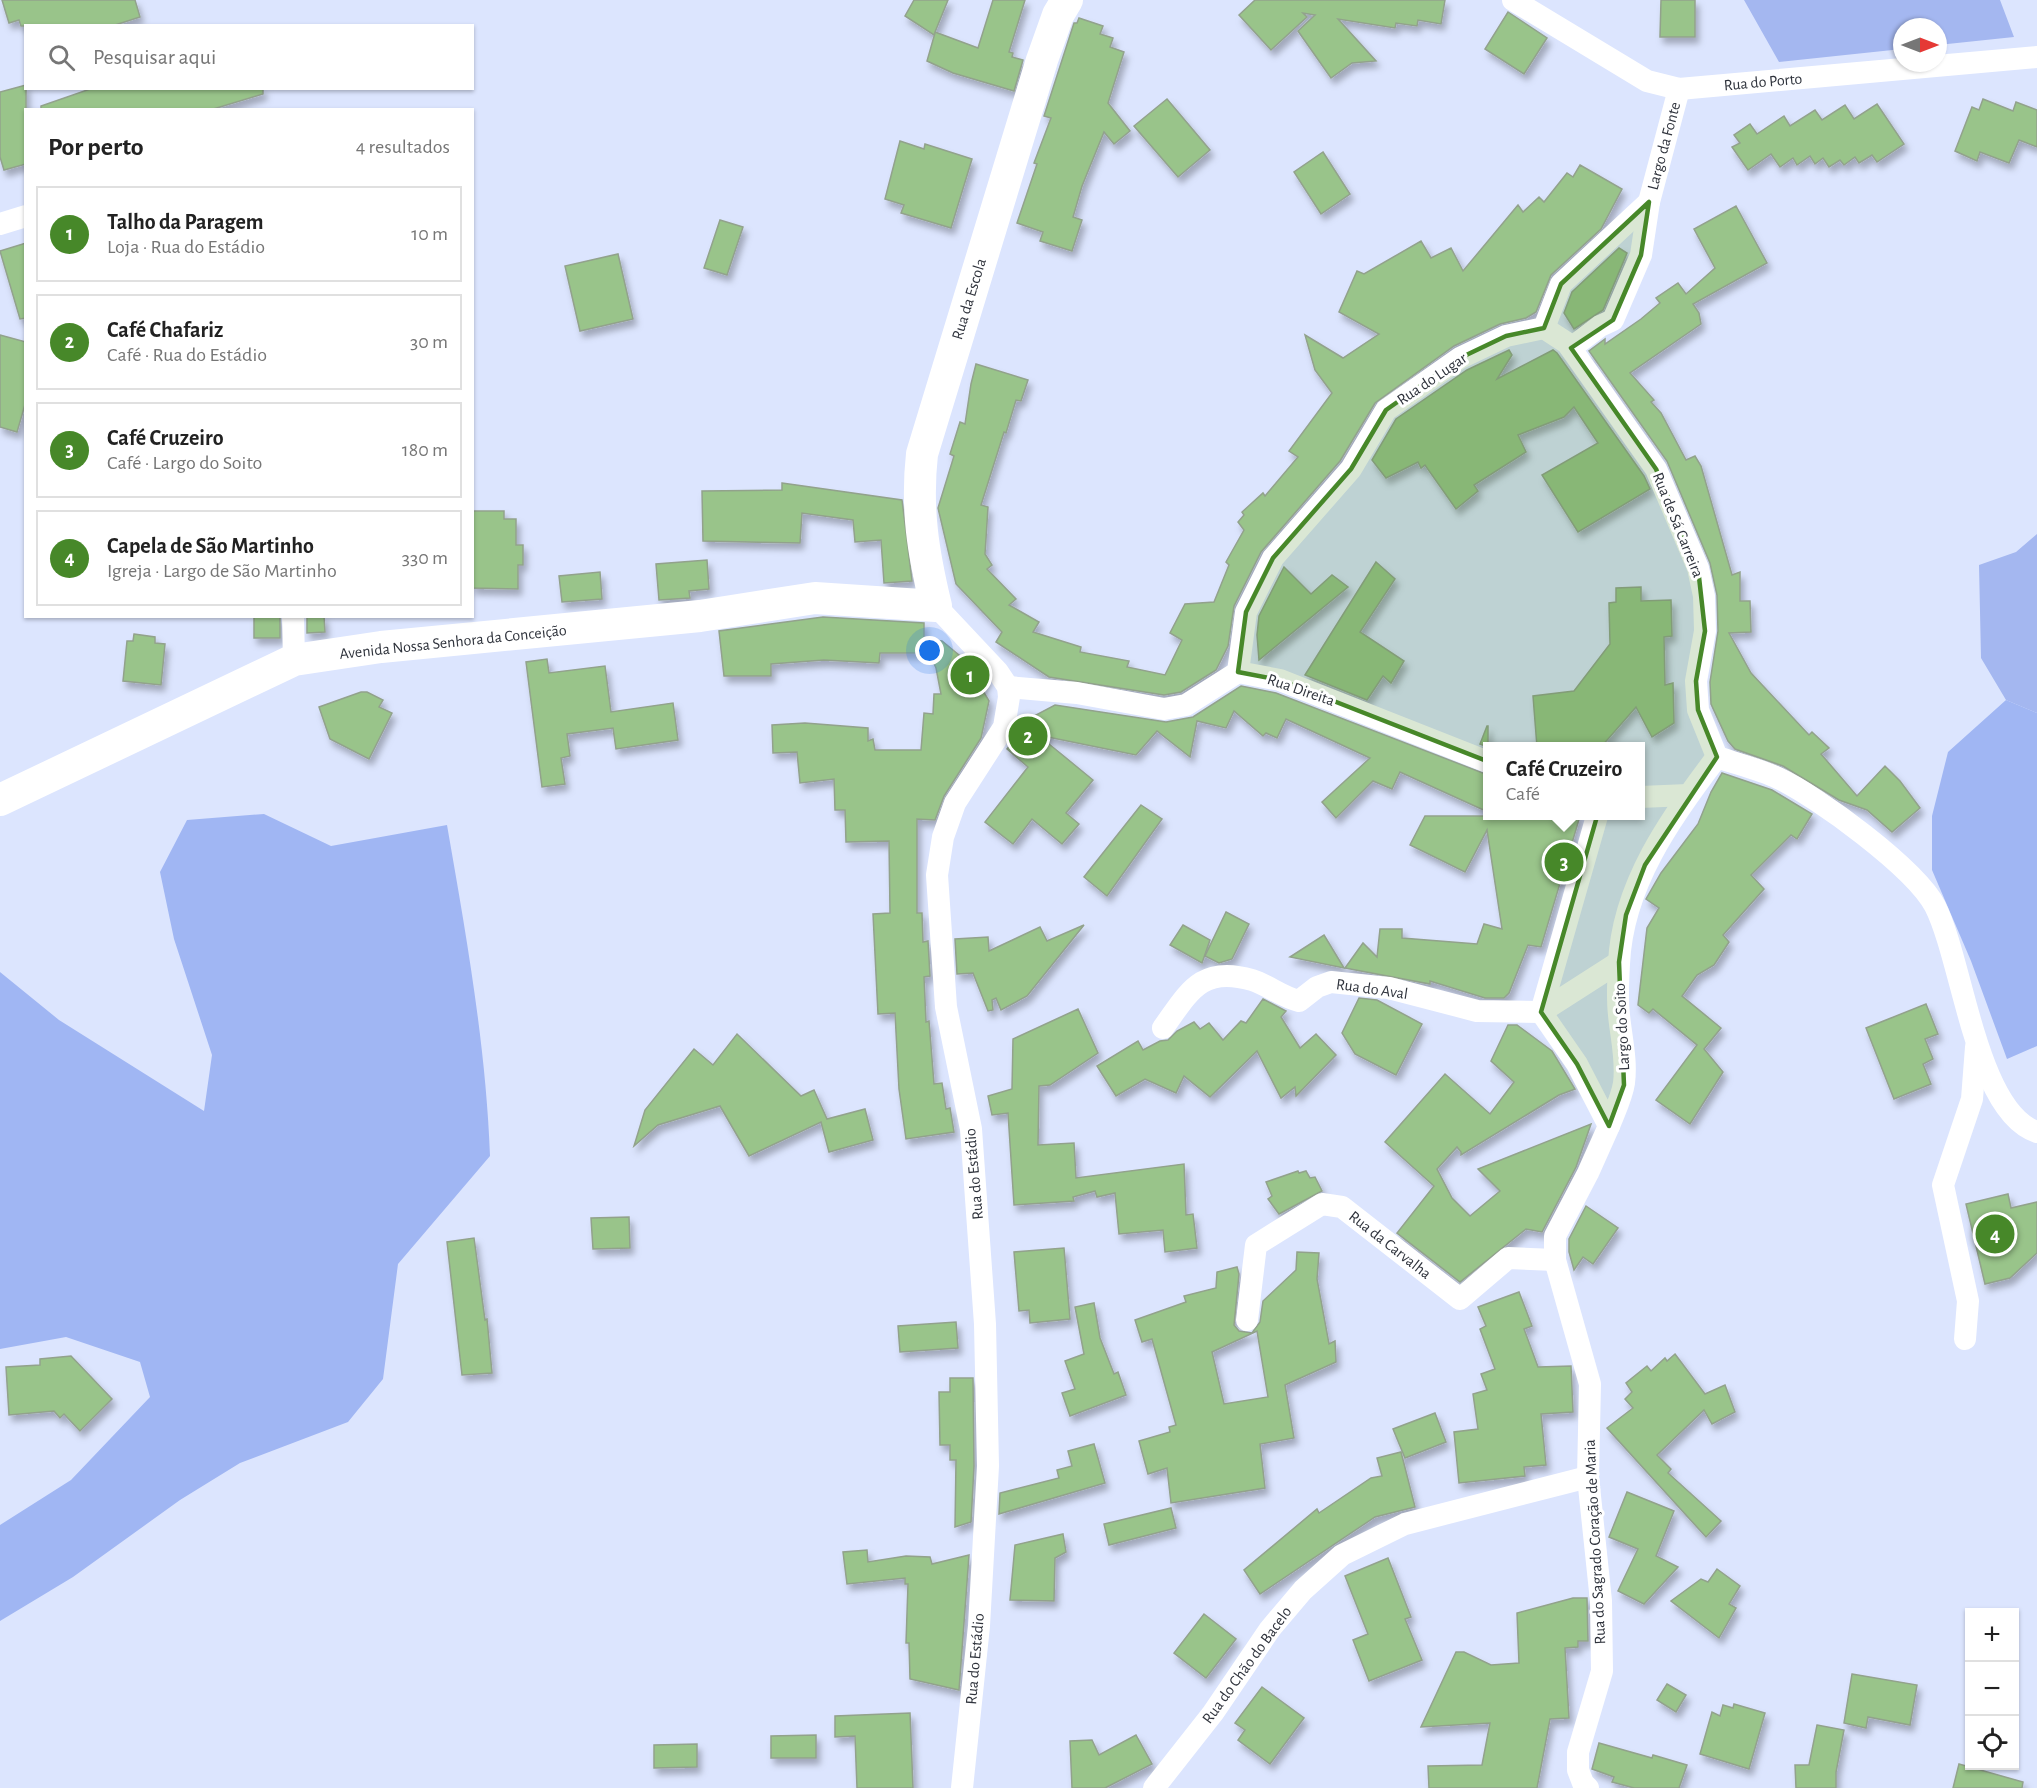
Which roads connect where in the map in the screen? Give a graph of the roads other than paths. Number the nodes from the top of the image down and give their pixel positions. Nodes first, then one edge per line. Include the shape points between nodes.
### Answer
1 (1067, 0) edge
2 (1513, 0) edge
3 (2037, 57) edge
4 (1679, 89) junction
5 (1649, 202) junction
6 (24, 217) edge
7 (0, 224) edge
8 (1544, 328) junction
9 (1572, 348) junction
10 (936, 606) junction
11 (292, 618) edge
12 (294, 660) junction
13 (1238, 672) junction
14 (1008, 687) junction
15 (1718, 757) junction
16 (1483, 760) edge
17 (1688, 795) junction
18 (1645, 797) edge
19 (0, 800) edge
20 (1596, 820) edge
21 (1619, 962) junction
22 (1541, 1012) junction
23 (1163, 1028) dead end
24 (1976, 1046) junction
25 (1609, 1126) junction
26 (2037, 1132) edge
27 (1555, 1260) junction
28 (1246, 1320) dead end
29 (1965, 1339) dead end
30 (1588, 1477) junction
31 (962, 1788) edge
32 (1154, 1788) edge
33 (1588, 1788) edge

1 - 10 street, Rua da Escola via 1042,60 922,453 918,493 923,552
2 - 4 street, Rua do Porto via 1647,81
3 - 4 street, Rua do Porto
4 - 5 street, Largo da Fonte
5 - 8 street via 1561,284
5 - 9 street, Largo da Fonte via 1641,255 1613,320
6 - 7 street
8 - 9 street, Rua de Sá Carreira
8 - 13 street, Rua do Lugar via 1506,336 1460,358 1386,410 1351,469 1273,558 1246,612
9 - 15 street, Rua de Sá Carreira via 1656,469 1698,568 1705,631 1696,681 1698,710
10 - 12 street, Avenida Nossa Senhora da Conceição via 815,598 700,616 381,647
10 - 14 street
11 - 12 street
12 - 19 street, Avenida Nossa Senhora da Conceição
13 - 14 street via 1186,705 1164,709 1077,693
13 - 16 street, Rua Direita via 1280,680
14 - 31 street, Rua do Estádio via 1004,727 956,803 943,837 937,875 946,1007 971,1129 985,1324 988,1466
15 - 17 street, Largo do Soito
15 - 24 street via 1778,778 1851,825 1906,871 1934,905 1957,963
17 - 18 street
17 - 21 street, Largo do Soito via 1645,865 1626,915
20 - 22 street
21 - 22 street
21 - 25 street, Largo do Soito via 1624,1085
22 - 23 street, Rua do Aval via 1477,1011 1389,988 1331,982 1299,1001 1251,979 1218,976 1197,983
22 - 25 street via 1577,1064
24 - 26 street via 2006,1109
24 - 29 street via 1972,1099 1943,1185 1968,1301
25 - 27 street, Rua do Sagrado Coração de Maria via 1555,1236
27 - 28 street, Rua da Carvalha via 1508,1258 1460,1299 1342,1207 1322,1204 1256,1245
27 - 30 street, Rua do Sagrado Coração de Maria via 1590,1384
30 - 32 street, Rua do Chão do Bacelo via 1405,1524 1342,1555 1270,1629 1213,1713
30 - 33 street, Rua do Sagrado Coração de Maria via 1601,1601 1602,1671 1578,1752 1578,1770

